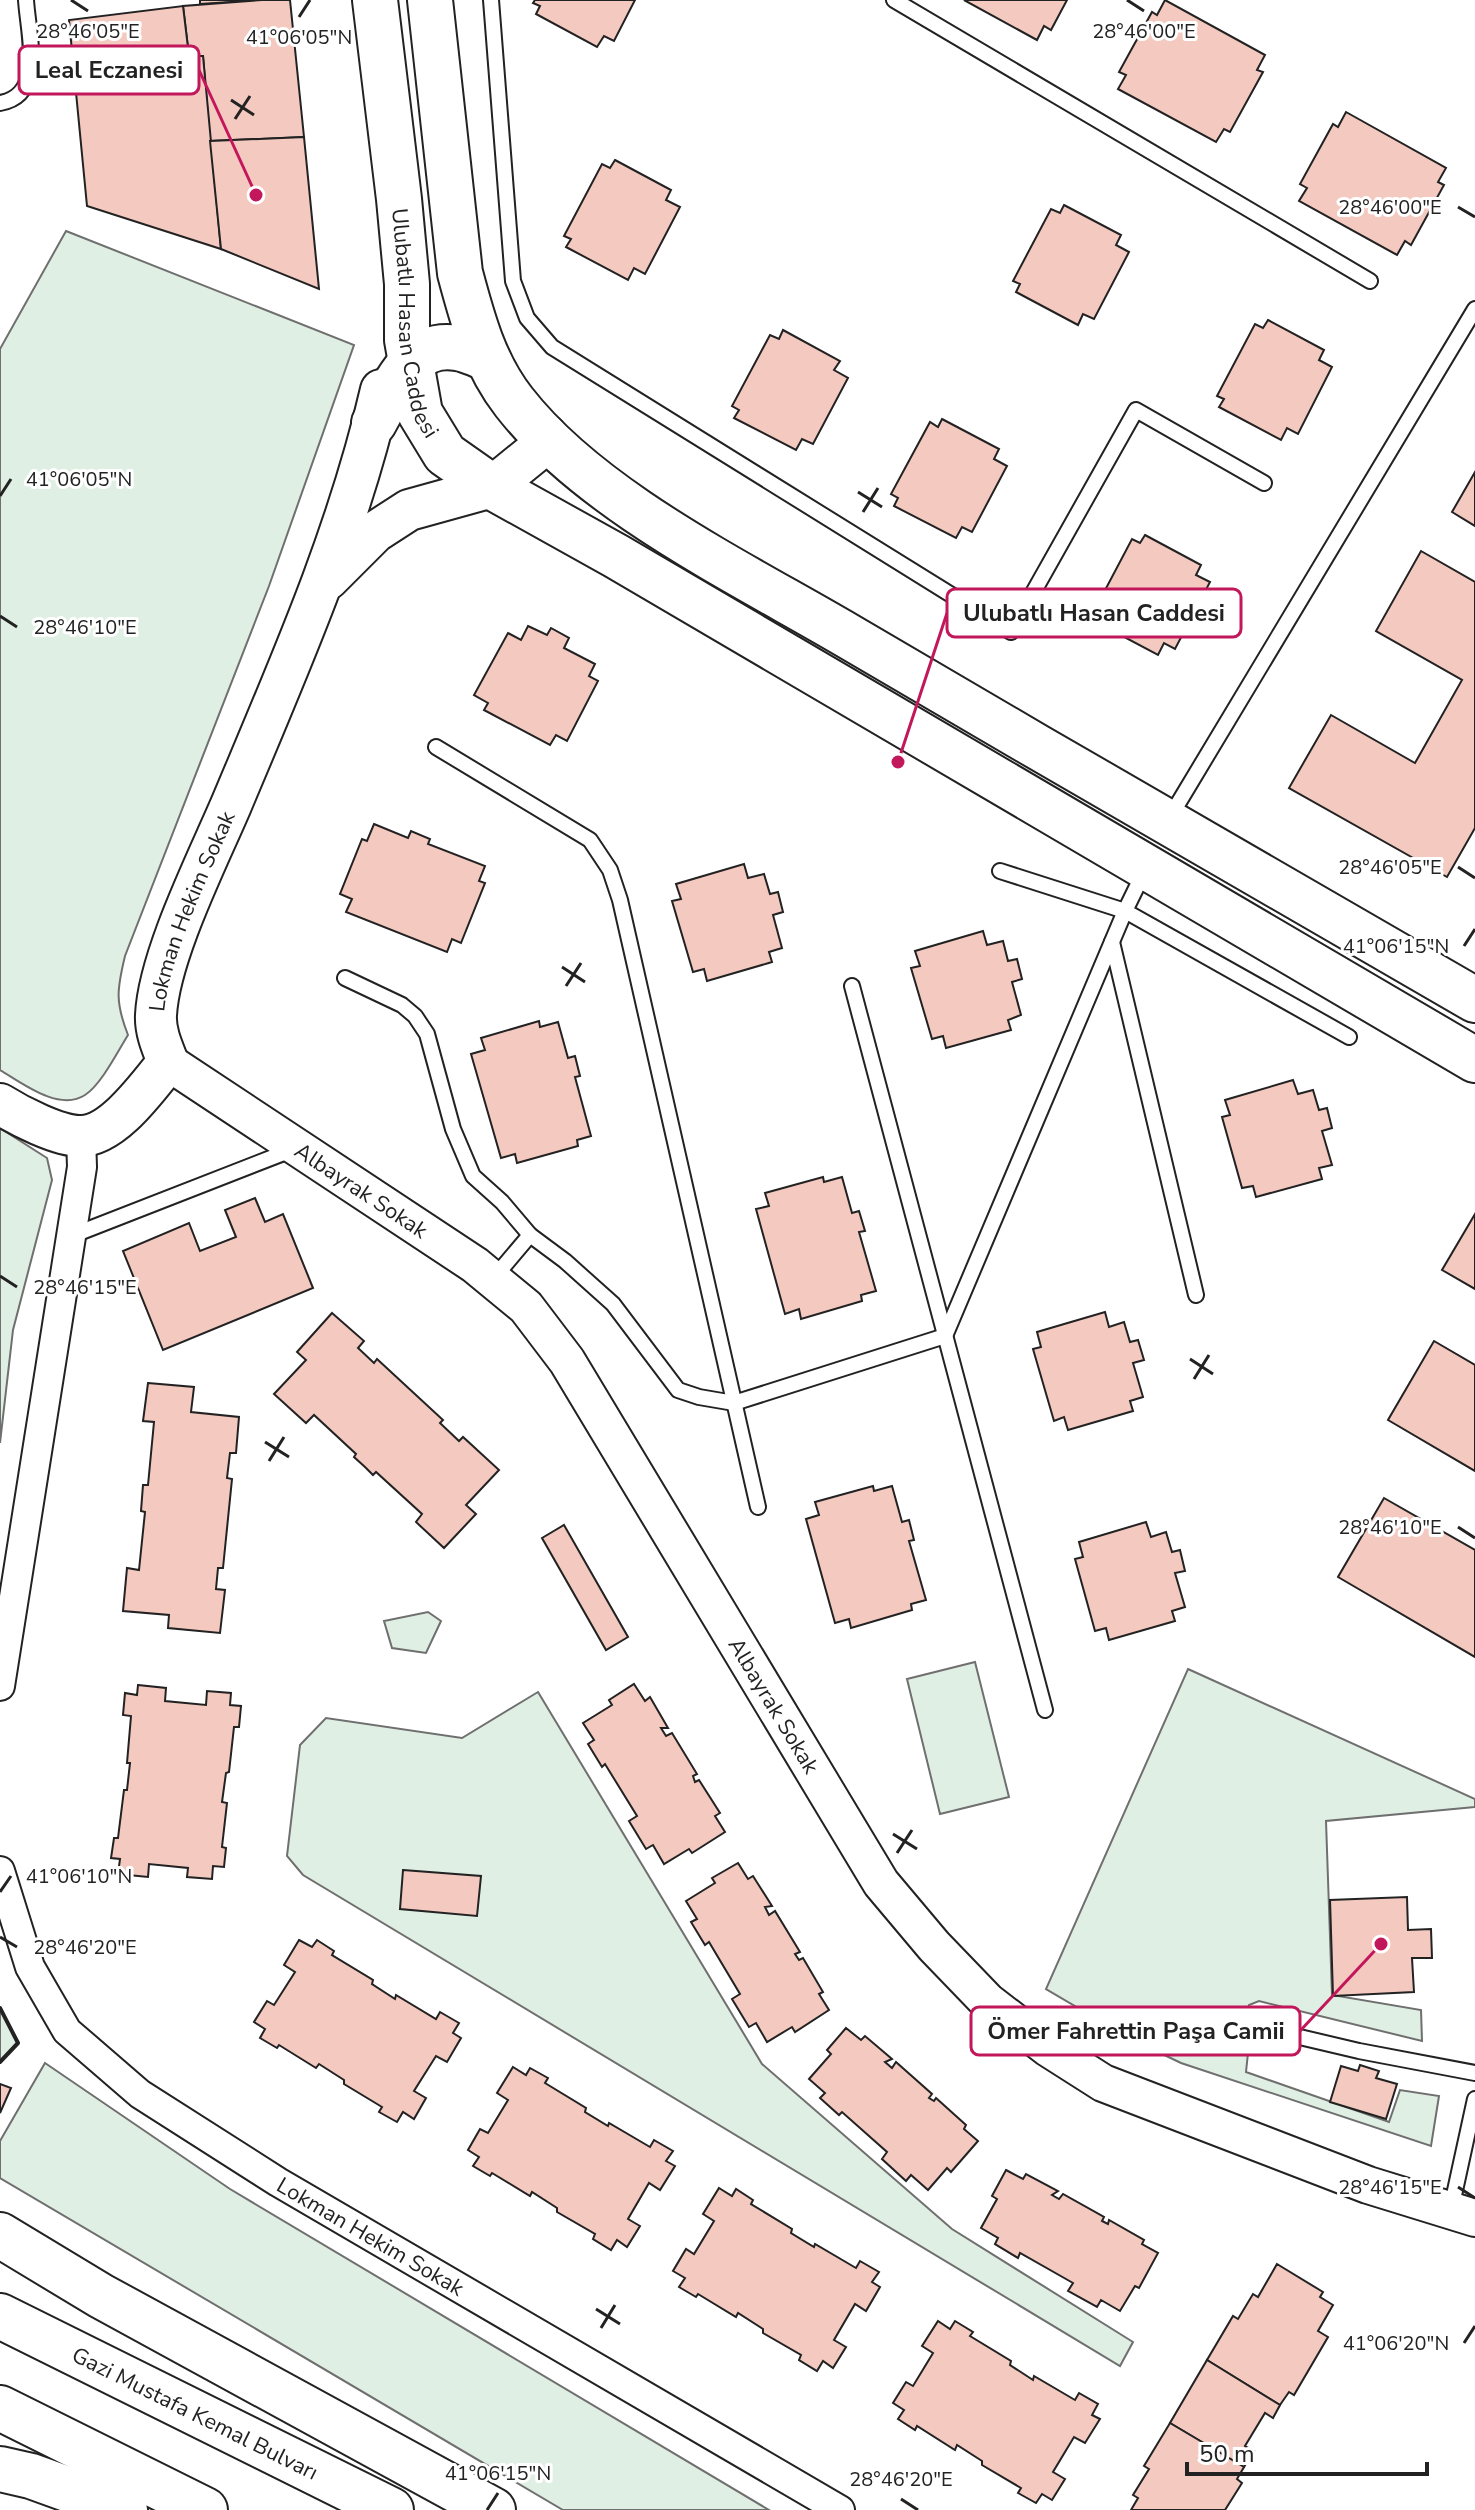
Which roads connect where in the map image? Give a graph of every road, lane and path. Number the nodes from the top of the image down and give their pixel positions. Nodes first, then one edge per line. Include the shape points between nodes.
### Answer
1 (26, 0) edge
2 (375, 0) edge
3 (430, 0) edge
4 (491, 0) edge
5 (894, 0) edge
6 (0, 103) edge
7 (1370, 281) dead end
8 (407, 284) junction
9 (1475, 309) edge
10 (487, 358) junction
11 (411, 359) junction
12 (374, 423) junction
13 (546, 435) junction
14 (1264, 483) dead end
15 (492, 487) junction
16 (323, 585) junction
17 (436, 747) dead end
18 (1168, 821) junction
19 (1147, 866) junction
20 (1000, 871) dead end
21 (1125, 911) junction
22 (1112, 942) junction
23 (345, 978) dead end
24 (852, 986) dead end
25 (1475, 1000) edge
26 (1349, 1037) dead end
27 (1475, 1060) edge
28 (168, 1062) junction
29 (0, 1104) edge
30 (81, 1137) junction
31 (297, 1148) junction
32 (530, 1235) junction
33 (71, 1236) junction
34 (492, 1280) junction
35 (1196, 1295) dead end
36 (945, 1336) junction
37 (734, 1403) junction
38 (758, 1507) dead end
39 (0, 1686) edge
40 (1045, 1710) dead end
41 (0, 1871) edge
42 (1274, 2031) dead end
43 (1475, 2073) edge
44 (1475, 2099) edge
45 (1463, 2214) edge
46 (0, 2235) edge
47 (0, 2246) edge
48 (101, 2296) junction
49 (0, 2316) edge
50 (0, 2408) edge
51 (0, 2469) edge
52 (125, 2510) edge
53 (205, 2510) edge
54 (391, 2510) edge
55 (493, 2510) edge
56 (840, 2510) edge

1 - 6 lane via 31,72 27,88 14,100
2 - 8 main road, Ulubatlı Hasan Caddesi
3 - 10 main road via 460,273
4 - 14 lane via 513,281 527,318 552,347 1011,632 1136,410
5 - 7 lane
8 - 11 main road, Ulubatlı Hasan Caddesi
8 - 12 main road, Lokman Hekim Sokak
9 - 18 lane
10 - 11 main road via 456,348 430,348
10 - 13 main road via 514,402
11 - 12 main road
11 - 15 main road, Ulubatlı Hasan Caddesi via 420,413 445,454
12 - 16 main road, Lokman Hekim Sokak
13 - 15 main road via 540,448
13 - 18 main road via 612,493 679,536
15 - 16 main road via 409,510 375,532
15 - 19 main road, Ulubatlı Hasan Caddesi
16 - 28 main road, Lokman Hekim Sokak via 172,947 156,1017
17 - 37 lane via 590,840 610,870
18 - 25 main road
19 - 21 lane
19 - 27 main road, Ulubatlı Hasan Caddesi
20 - 21 lane
21 - 22 lane
21 - 26 lane
22 - 35 lane
22 - 36 lane
23 - 32 lane via 415,1016 427,1034 453,1129 473,1176
24 - 36 lane
28 - 30 main road via 137,1101 105,1129
28 - 31 street, Albayrak Sokak
29 - 30 main road via 29,1122
30 - 33 street via 82,1167
31 - 33 lane
31 - 34 street, Albayrak Sokak
32 - 34 lane
32 - 37 lane via 613,1304 678,1390
33 - 39 street
34 - 45 street, Albayrak Sokak via 526,1307 567,1361 881,1883 987,2001 1103,2083 1368,2185
36 - 37 lane
36 - 40 lane
37 - 38 lane
41 - 56 street, Lokman Hekim Sokak via 30,1967 67,2031 140,2094 278,2182
42 - 43 lane
44 - 45 lane
46 - 48 main road
47 - 48 main road
48 - 55 main road
49 - 54 main road, Gazi Mustafa Kemal Bulvarı
50 - 53 main road
51 - 52 main road

